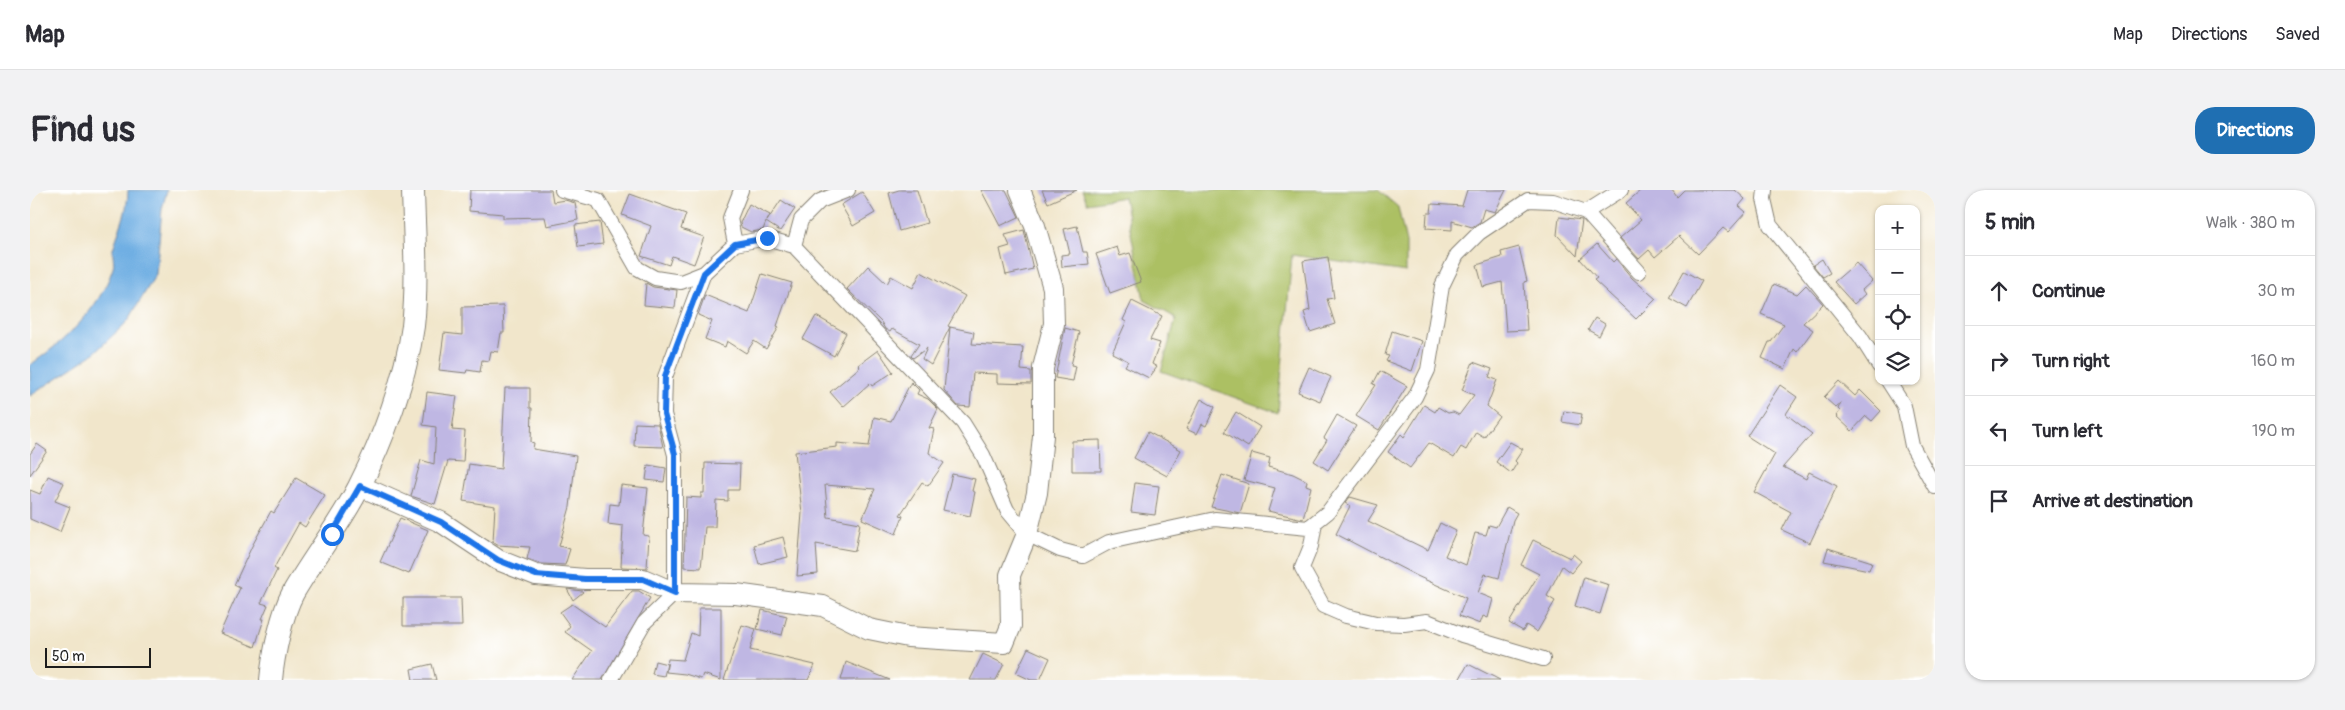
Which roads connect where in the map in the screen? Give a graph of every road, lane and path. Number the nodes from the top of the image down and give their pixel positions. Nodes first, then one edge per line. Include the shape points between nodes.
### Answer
1 (414, 190) edge
2 (562, 190) edge
3 (741, 190) edge
4 (848, 190) edge
5 (1020, 190) edge
6 (1621, 190) edge
7 (1764, 190) edge
8 (600, 195) edge
9 (1586, 212) junction
10 (735, 244) junction
11 (794, 246) junction
12 (1639, 272) dead end
13 (704, 273) junction
14 (1875, 360) edge
15 (1891, 385) edge
16 (360, 486) junction
17 (1935, 487) edge
18 (1315, 523) junction
19 (1027, 534) junction
20 (675, 593) junction
21 (1543, 659) dead end
22 (271, 680) edge
23 (611, 680) edge

1 - 16 main road via 413,326 402,377
2 - 8 street
3 - 10 street via 730,218
4 - 11 street via 820,201 801,220
5 - 19 street via 1035,226 1053,288 1054,315 1043,368 1043,436
6 - 9 street
7 - 14 street via 1770,225 1860,336
8 - 13 street via 637,268 655,278 681,282
9 - 12 street
9 - 18 street via 1553,201 1528,200 1479,233 1457,255 1442,286 1428,370 1415,397 1328,512
10 - 11 street via 767,238
10 - 13 street
11 - 19 street via 963,423 982,455 1007,510
13 - 20 street via 665,376 664,414 675,454
15 - 17 street via 1904,406 1912,446
16 - 20 street via 441,522 498,560 536,575 643,579
16 - 22 main road via 292,594 274,654
18 - 19 street via 1308,528 1215,519 1109,542 1083,556 1060,550
18 - 21 street via 1311,546 1302,568 1322,606 1376,623 1427,621
19 - 20 street via 1010,575 1011,626 1004,644 908,637 869,629 823,606 736,594
20 - 23 street via 644,623

